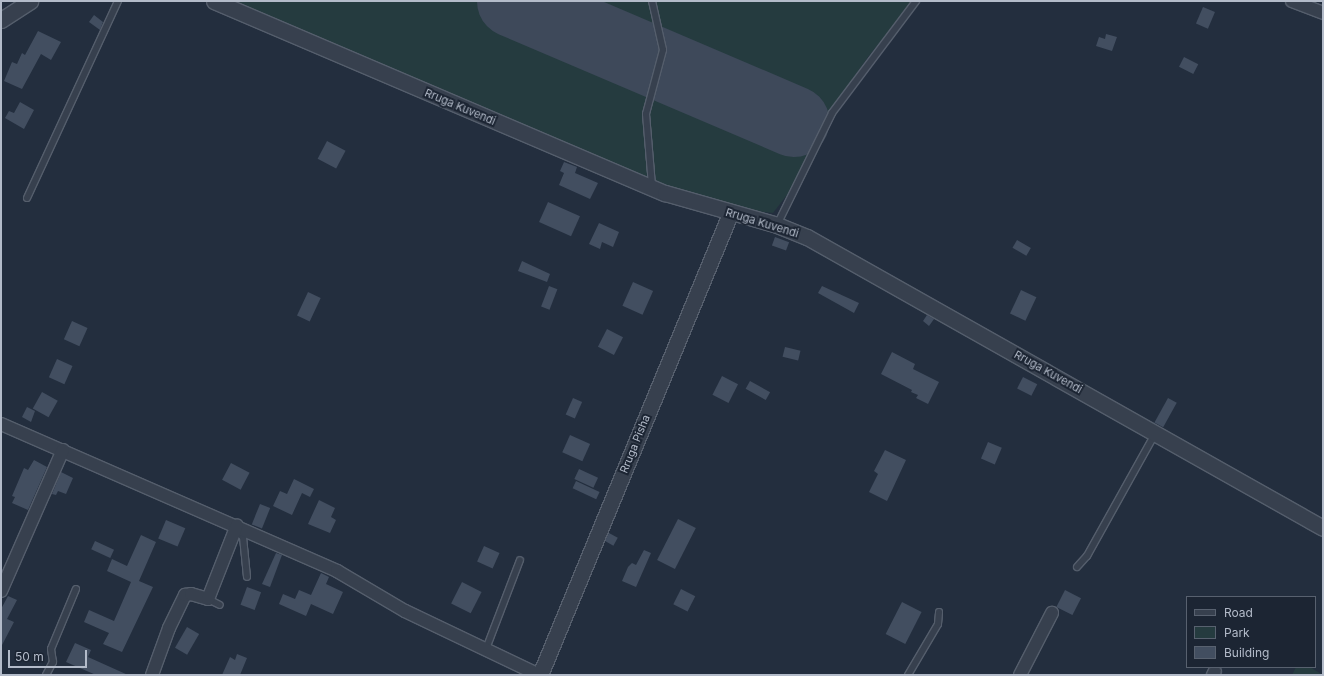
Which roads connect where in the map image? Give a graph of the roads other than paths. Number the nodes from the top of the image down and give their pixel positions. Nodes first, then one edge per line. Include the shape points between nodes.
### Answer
1 (30, 1) edge
2 (118, 1) edge
3 (214, 1) edge
4 (652, 1) edge
5 (916, 1) edge
6 (1292, 1) edge
7 (1323, 13) edge
8 (1, 20) edge
9 (652, 188) junction
10 (27, 198) dead end
11 (730, 213) junction
12 (777, 225) junction
13 (1, 424) edge
14 (1156, 432) junction
15 (63, 450) junction
16 (236, 528) junction
17 (1323, 528) edge
18 (520, 560) dead end
19 (1077, 566) dead end
20 (247, 577) dead end
21 (76, 588) dead end
22 (1, 591) edge
23 (208, 599) junction
24 (220, 605) dead end
25 (939, 612) dead end
26 (1052, 613) dead end
27 (486, 649) junction
28 (46, 675) edge
29 (152, 675) edge
30 (539, 675) edge
31 (908, 675) edge
32 (1020, 675) edge

1 - 8 street
2 - 10 lane
3 - 9 street, Rruga Kuvendi
4 - 9 lane via 664,50 646,114
5 - 12 lane via 832,113
6 - 7 street
9 - 11 street, Rruga Kuvendi
11 - 12 street, Rruga Kuvendi
11 - 30 street, Rruga Pisha
12 - 14 street, Rruga Kuvendi via 807,237
13 - 15 street
14 - 17 street, Rruga Kuvendi
14 - 19 lane via 1087,556
15 - 16 street
15 - 22 street
16 - 20 lane via 243,537
16 - 23 street
16 - 27 street via 337,571 405,611
18 - 27 lane
21 - 28 lane via 51,648 52,662
23 - 24 lane
23 - 29 street via 191,594 185,595 169,628
25 - 31 lane via 938,624
26 - 32 street
27 - 30 street

